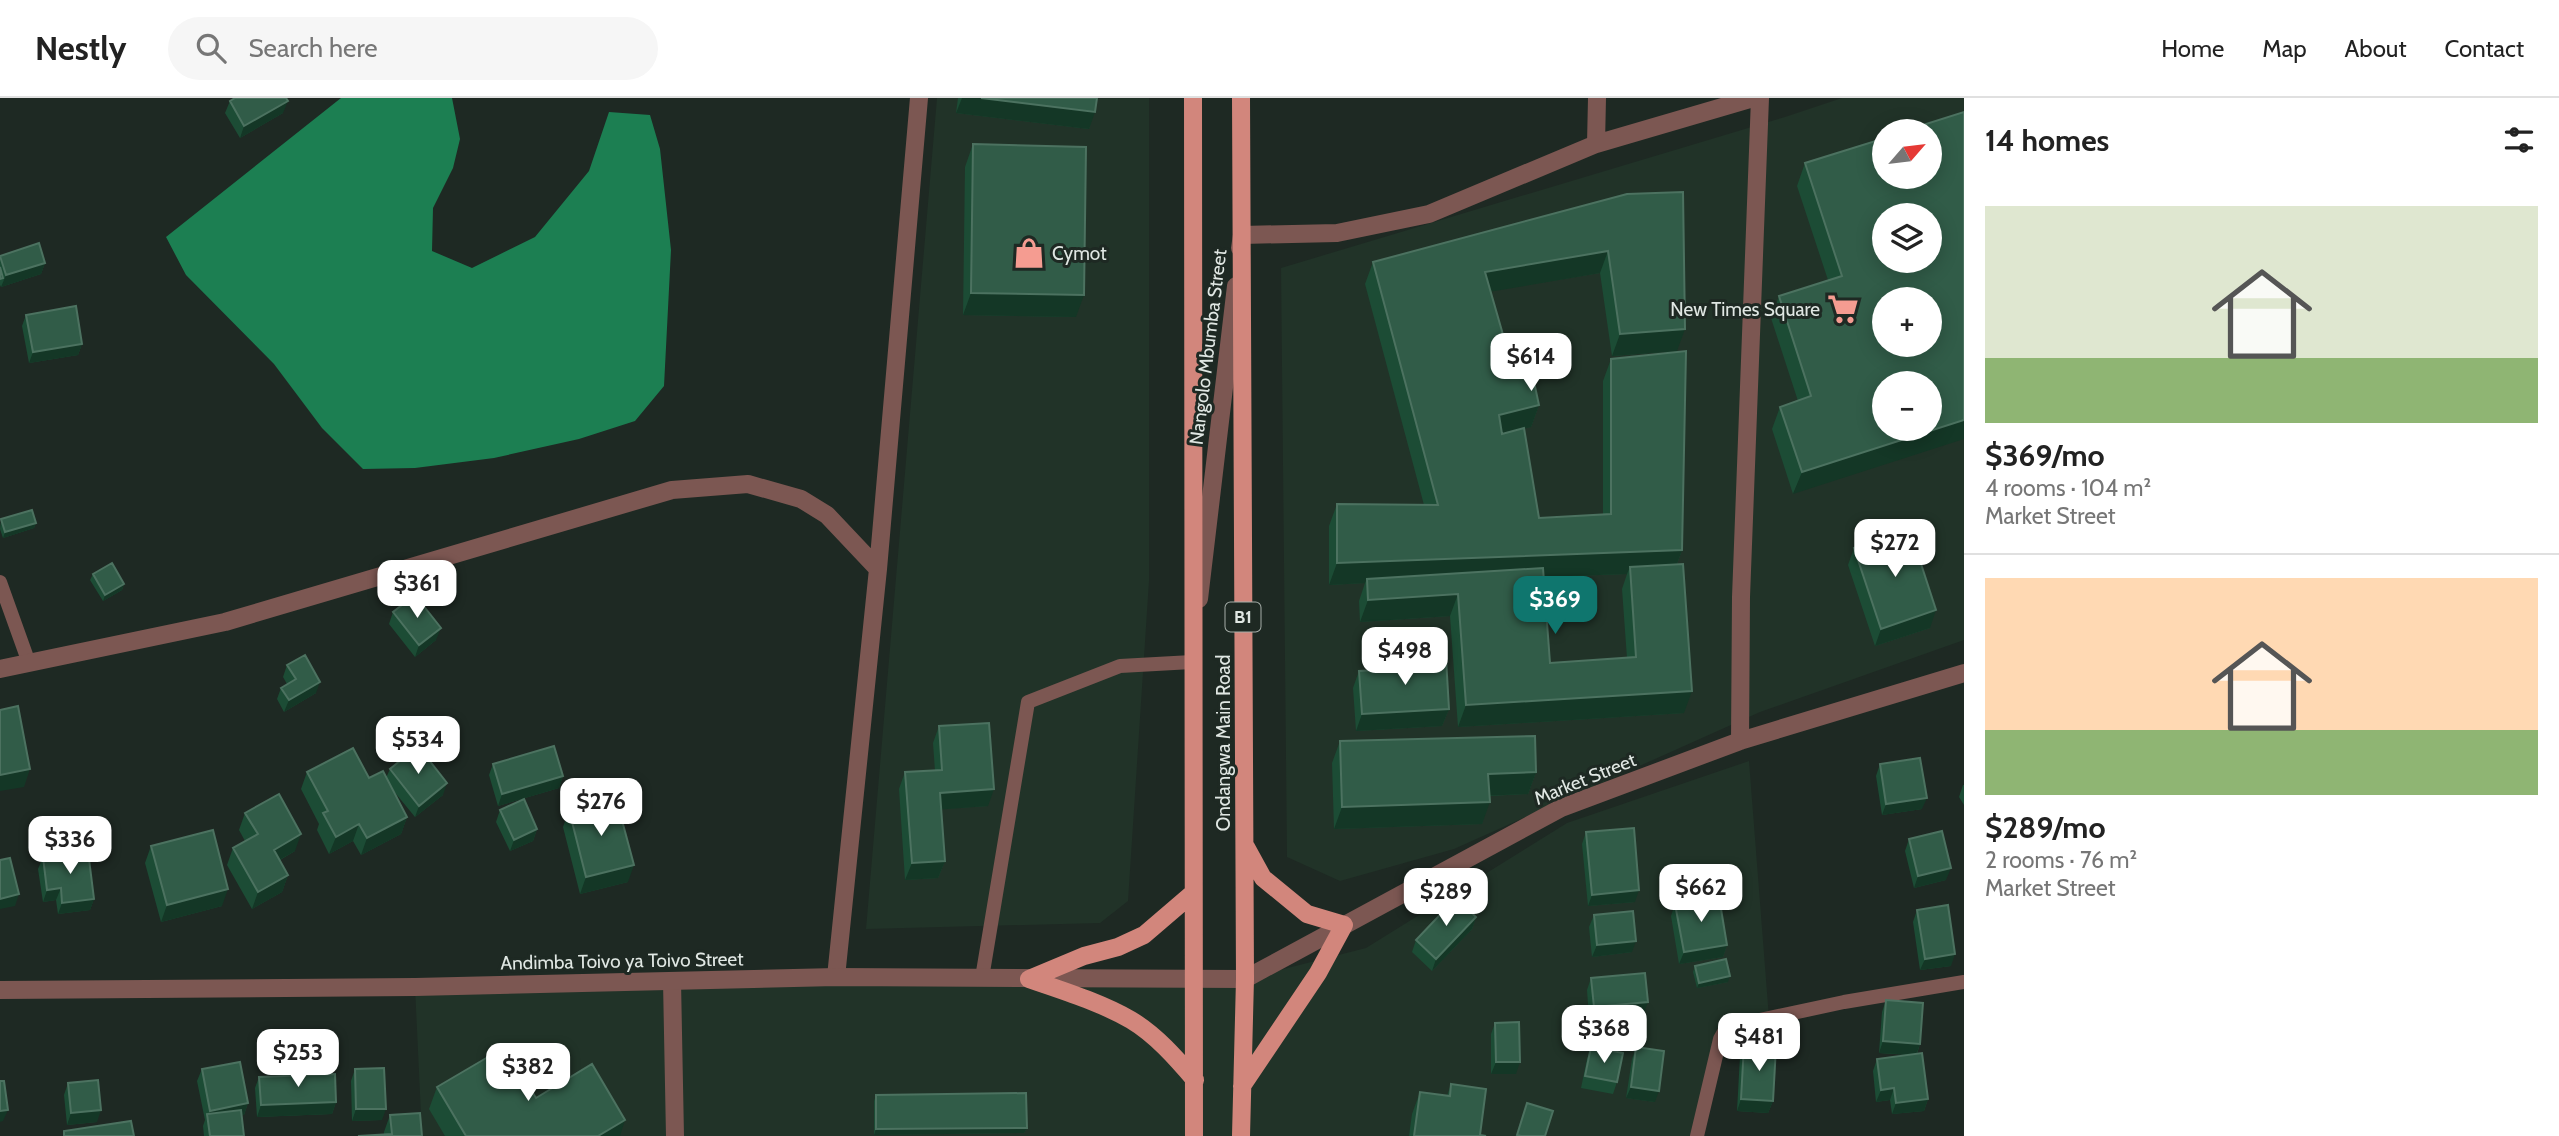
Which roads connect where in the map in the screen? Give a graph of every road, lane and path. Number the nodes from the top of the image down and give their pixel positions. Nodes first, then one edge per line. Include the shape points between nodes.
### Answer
1 (919, 98) edge
2 (1193, 98) edge
3 (1241, 98) edge
4 (1597, 98) edge
5 (1753, 98) edge
6 (1760, 98) edge
7 (1596, 144) junction
8 (1242, 235) junction
9 (878, 569) junction
10 (0, 582) edge
11 (1192, 662) junction
12 (29, 663) junction
13 (0, 669) edge
14 (1964, 673) edge
15 (1740, 741) junction
16 (1244, 844) junction
17 (1193, 893) junction
18 (1344, 925) junction
19 (836, 977) junction
20 (982, 978) junction
21 (1029, 978) junction
22 (1194, 978) junction
23 (1245, 979) junction
24 (672, 981) junction
25 (1964, 982) edge
26 (0, 990) edge
27 (1195, 1080) junction
28 (1242, 1086) junction
29 (675, 1136) edge
30 (1194, 1136) edge
31 (1241, 1136) edge
32 (1697, 1136) edge

1 - 9 street
2 - 11 main road, Ondangwa Main Road
3 - 8 main road, Ondangwa Main Road / B1
4 - 7 street
5 - 7 street, Nangolo Mbumba Street
6 - 15 street
7 - 8 street, Nangolo Mbumba Street via 1429,214 1337,233
8 - 11 street, Nangolo Mbumba Street
8 - 16 main road, Ondangwa Main Road / B1
9 - 12 street via 827,515 801,499 748,484 672,490 225,622
9 - 19 street
10 - 12 lane
11 - 17 main road, Ondangwa Main Road
11 - 20 lane via 1120,666 1028,702
12 - 13 street
14 - 15 street, Market Street
15 - 18 street, Market Street via 1561,808
16 - 18 main road via 1263,878 1307,914
16 - 23 main road, Ondangwa Main Road / B1
17 - 21 main road via 1144,935
17 - 22 main road, Ondangwa Main Road
18 - 23 street, Market Street
18 - 28 main road via 1318,973
19 - 20 street, Andimba Toivo ya Toivo Street
19 - 24 street, Andimba Toivo ya Toivo Street
20 - 21 street, Andimba Toivo ya Toivo Street
21 - 22 street, Andimba Toivo ya Toivo Street
21 - 27 main road via 1132,1020 1171,1052
22 - 23 street, Andimba Toivo ya Toivo Street
22 - 27 main road, Ondangwa Main Road
23 - 28 main road, Ondangwa Main Road / B1
24 - 26 street, Andimba Toivo ya Toivo Street
24 - 29 street
25 - 32 lane via 1732,1026 1720,1039
27 - 30 main road, Ondangwa Main Road
28 - 31 main road, Ondangwa Main Road / B1

